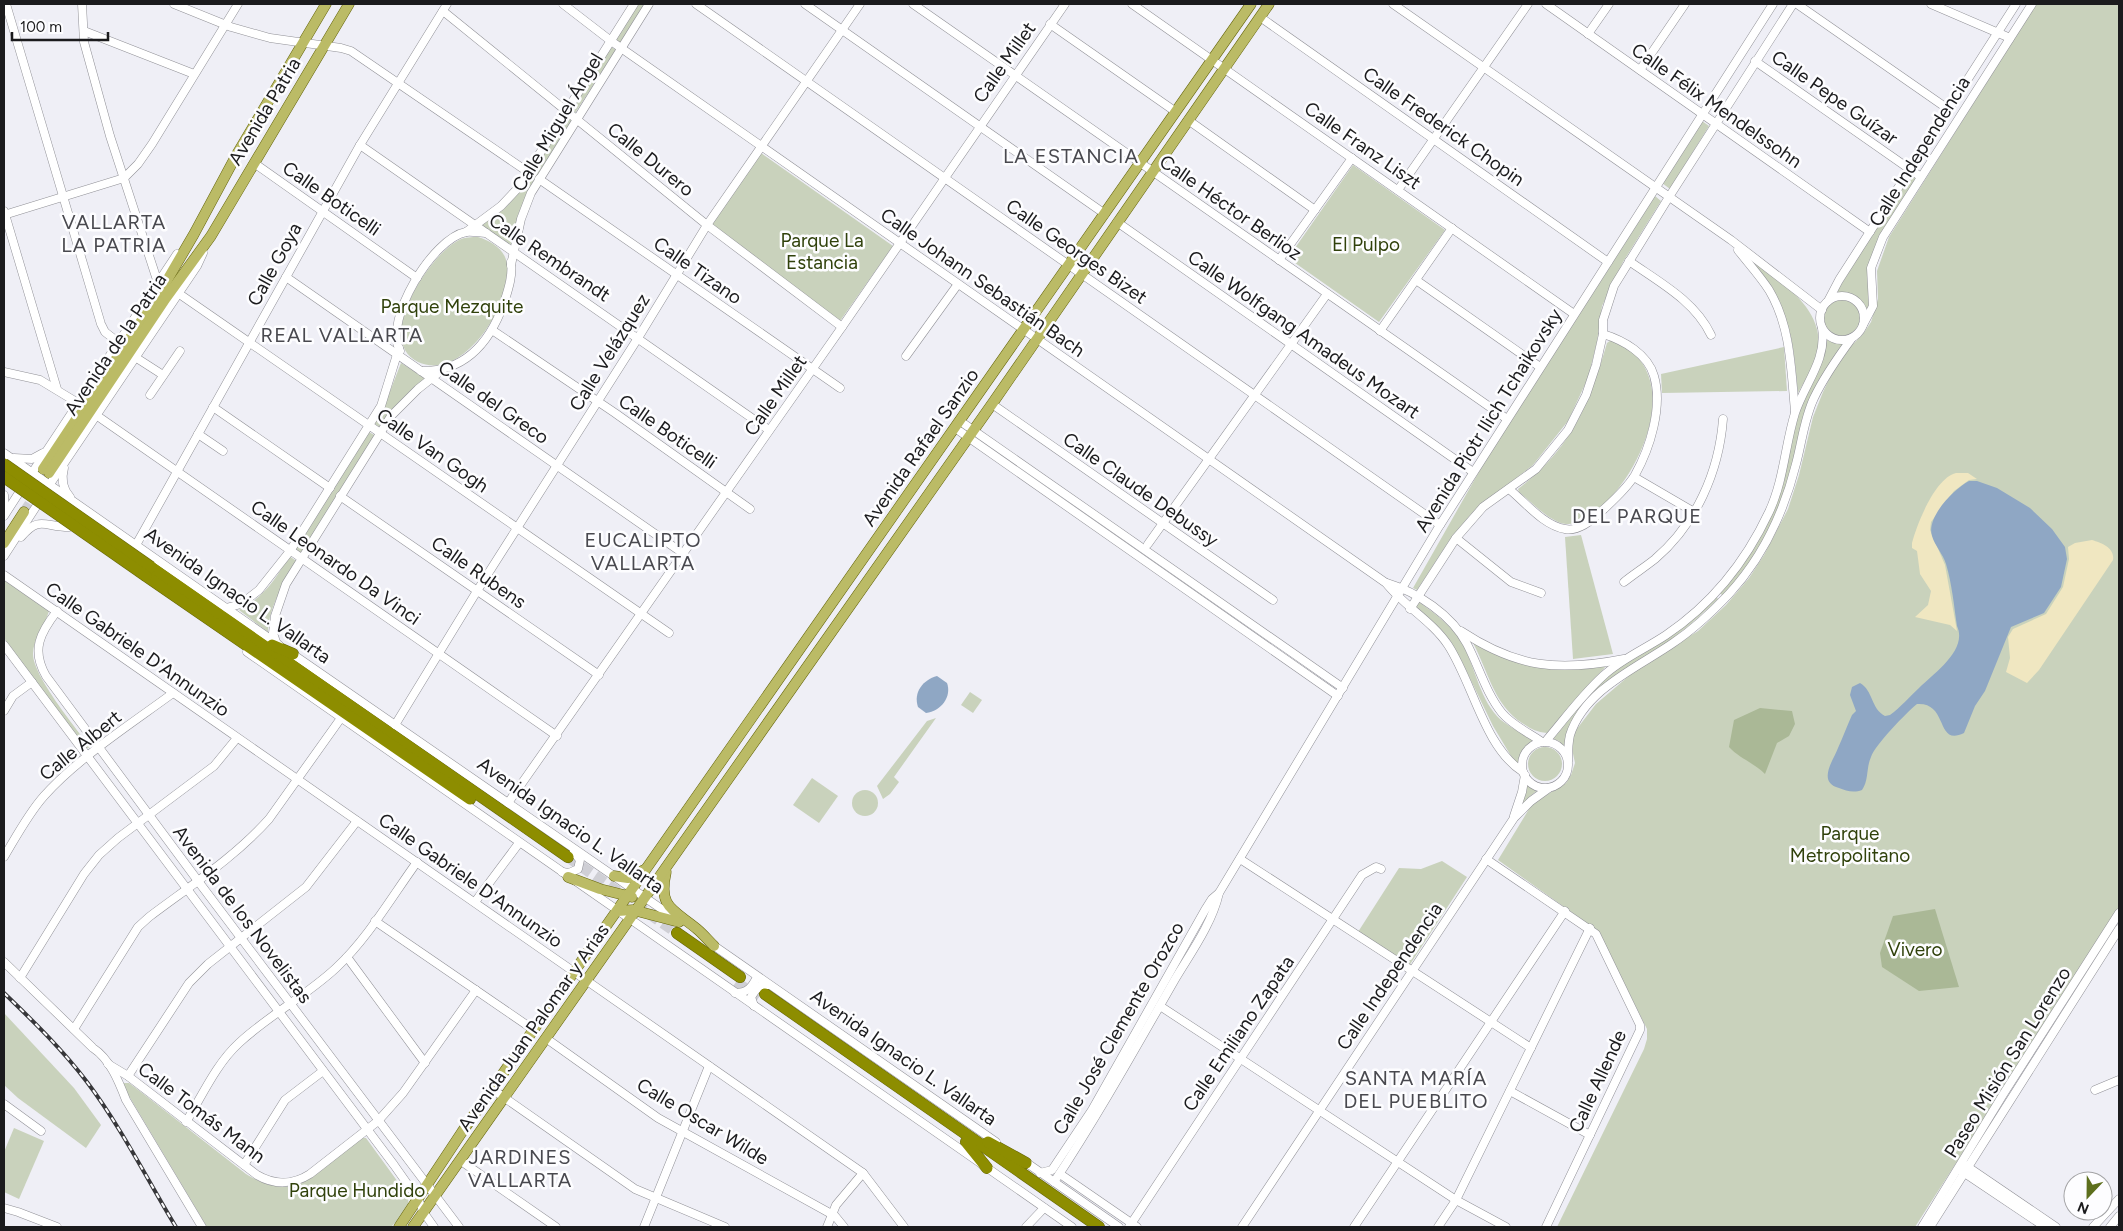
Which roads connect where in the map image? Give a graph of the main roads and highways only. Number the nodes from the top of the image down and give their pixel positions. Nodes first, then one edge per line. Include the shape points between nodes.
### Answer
1 (326, 4) edge
2 (349, 4) edge
3 (1269, 4) edge
4 (1247, 5) edge
5 (194, 234) joint
6 (211, 236) joint
7 (5, 459) edge
8 (4, 477) edge
9 (4, 530) edge
10 (6, 546) edge
11 (149, 573) junction
12 (249, 635) junction
13 (293, 654) road end
14 (253, 656) road end
15 (395, 756) road end
16 (475, 802) junction
17 (566, 863) junction
18 (649, 866) junction
19 (667, 867) junction
20 (614, 876) road end
21 (630, 893) junction
22 (645, 898) junction
23 (617, 911) junction
24 (633, 915) junction
25 (676, 931) joint
26 (714, 946) road end
27 (737, 984) tunnel mouth
28 (940, 1116) junction
29 (966, 1142) junction
30 (1026, 1163) road end
31 (987, 1168) road end
32 (398, 1227) edge
33 (413, 1227) edge
34 (1089, 1227) edge
35 (1099, 1227) edge

1 - 5 main road, Avenida Patria via 237,154
2 - 6 main road, Avenida Patria
3 - 19 main road, Avenida Rafael Sanzio
4 - 18 main road, Avenida Rafael Sanzio via 1176,112
5 - 6 main road, Avenida de la Patria via 46,471
7 - 11 highway, Avenida Ignacio L. Vallarta, bridge
8 - 11 highway, Avenida Ignacio L. Vallarta, bridge
9 - 10 main road via 21,510
11 - 12 highway, Avenida Ignacio L. Vallarta
11 - 14 highway via 177,601
11 - 16 highway, Avenida Ignacio L. Vallarta
12 - 13 highway
12 - 17 highway, Avenida Ignacio L. Vallarta
15 - 16 highway
16 - 17 highway, Avenida Ignacio L. Vallarta
17 - 21 main road via 600,889
18 - 20 main road via 635,876
18 - 21 main road, Avenida Rafael Sanzio
19 - 22 main road, Avenida Rafael Sanzio
19 - 26 main road via 663,889 668,906
21 - 22 main road
21 - 23 main road, Avenida Rafael Sanzio
22 - 24 main road, Avenida Rafael Sanzio
23 - 24 main road
23 - 32 main road, Avenida Juan Palomar y Arias
24 - 25 main road
24 - 33 main road, Avenida Juan Palomar y Arias
25 - 27 highway, Avenida Ignacio L. Vallarta
28 - 29 highway, Avenida Ignacio L. Vallarta via 763,997
28 - 30 highway
28 - 35 highway, Avenida Ignacio L. Vallarta
29 - 31 highway
29 - 34 highway, Avenida Ignacio L. Vallarta

